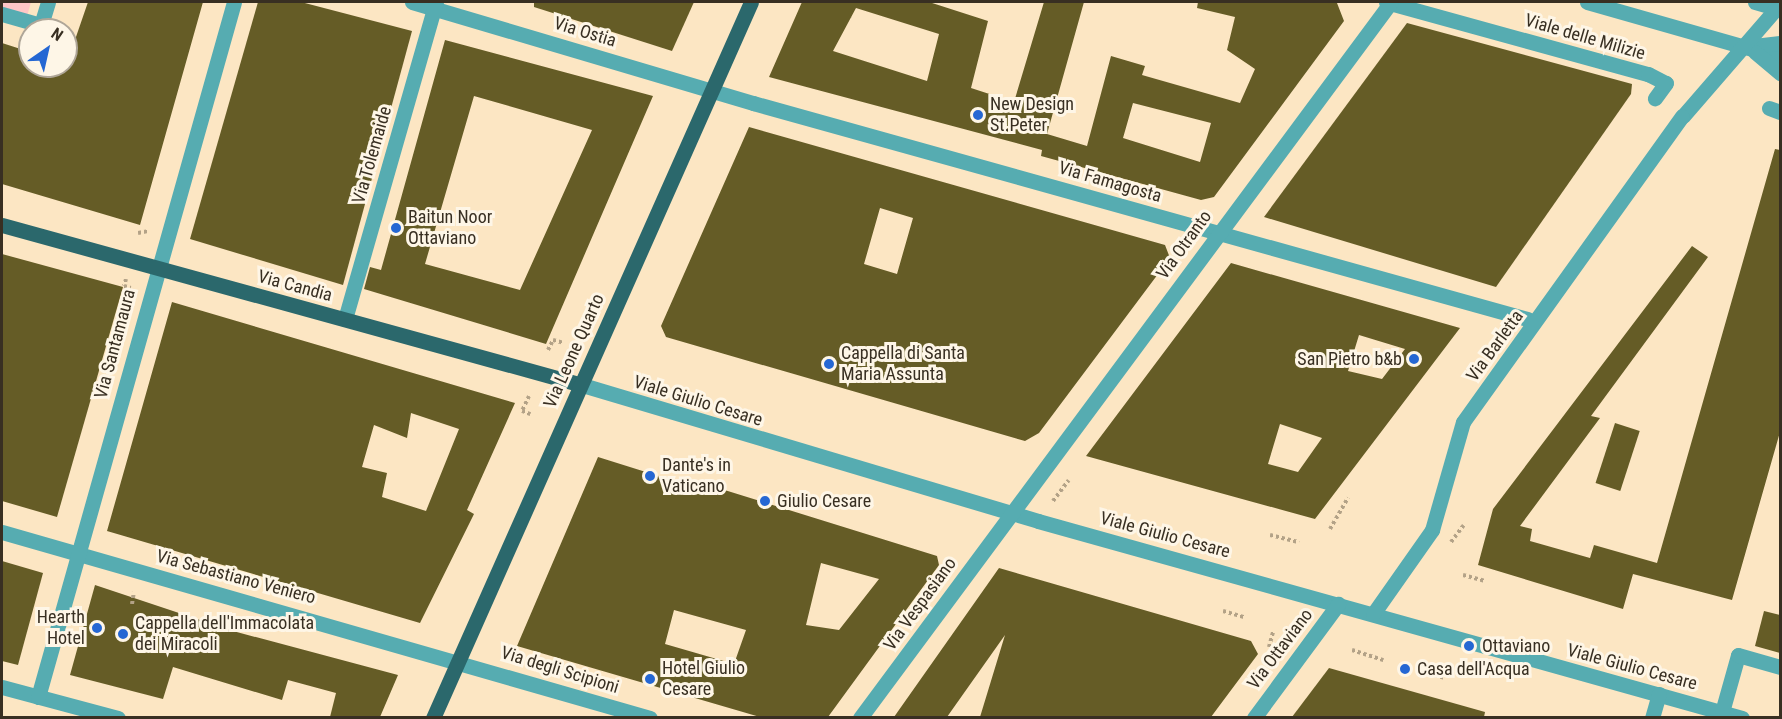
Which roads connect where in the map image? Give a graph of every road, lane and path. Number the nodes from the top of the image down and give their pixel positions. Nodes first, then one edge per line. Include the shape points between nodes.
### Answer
1 (48, 2) edge
2 (234, 2) edge
3 (412, 2) edge
4 (751, 2) edge
5 (1389, 2) edge
6 (1587, 2) edge
7 (1755, 2) edge
8 (435, 5) edge
9 (1780, 7) edge
10 (2, 14) edge
11 (1780, 43) edge
12 (1748, 47) junction
13 (1780, 57) edge
14 (1780, 73) edge
15 (712, 91) junction
16 (1655, 98) dead end
17 (2, 225) edge
18 (148, 231) dead end
19 (1217, 232) junction
20 (138, 233) dead end
21 (155, 268) junction
22 (126, 279) dead end
23 (131, 288) dead end
24 (1498, 312) joint
25 (345, 320) junction
26 (1527, 320) dead end
27 (564, 343) dead end
28 (548, 350) dead end
29 (579, 384) junction
30 (528, 396) dead end
31 (530, 414) dead end
32 (1069, 480) dead end
33 (1348, 498) dead end
34 (1053, 501) dead end
35 (1011, 513) junction
36 (1464, 525) dead end
37 (1330, 529) dead end
38 (2, 532) edge
39 (1270, 535) dead end
40 (1299, 542) dead end
41 (1451, 542) dead end
42 (79, 554) junction
43 (1463, 575) dead end
44 (1485, 581) dead end
45 (134, 592) dead end
46 (132, 604) dead end
47 (1338, 604) junction
48 (1223, 611) dead end
49 (1373, 614) junction
50 (1244, 617) dead end
51 (1273, 632) dead end
52 (1269, 647) dead end
53 (1355, 650) dead end
54 (460, 660) junction
55 (1383, 660) dead end
56 (1780, 667) edge
57 (1423, 672) dead end
58 (1445, 678) dead end
59 (2, 687) edge
60 (1659, 694) junction
61 (38, 697) junction
62 (1722, 712) junction
63 (118, 717) edge
64 (433, 717) edge
65 (650, 717) edge
66 (860, 717) edge
67 (1254, 717) edge
68 (1652, 717) edge
69 (1742, 717) edge

1 - 10 street via 41,25
2 - 21 street, Via Santamaura
3 - 8 street, Via Ostia
4 - 15 main road, Via Leone Quarto
5 - 16 street, Viale delle Milizie via 1666,83
5 - 19 street, Via Otranto
6 - 12 street, Viale delle Milizie
7 - 9 street
8 - 15 street, Via Ostia
8 - 25 street, Via Tolemaide
9 - 12 street, Via Barletta
11 - 12 street, Viale delle Milizie
12 - 13 street, Viale delle Milizie
12 - 14 street, Viale delle Milizie
12 - 49 street, Via Barletta via 1682,116 1463,422 1453,442 1432,530
15 - 19 street, Via Famagosta
15 - 29 main road, Via Leone Quarto
17 - 21 main road, Via Candia
18 - 20 path
19 - 24 street, Via Famagosta
19 - 35 street, Via Otranto
21 - 25 main road, Via Candia
21 - 42 street, Via Santamaura
22 - 23 path via 124,285
24 - 26 street, Via Barletta
25 - 29 main road, Via Candia
27 - 28 path via 552,340
29 - 35 street, Viale Giulio Cesare
29 - 54 main road, Via Leone Quarto
30 - 31 path via 522,411
32 - 34 path
33 - 37 path
35 - 47 street, Viale Giulio Cesare
35 - 66 street, Via Vespasiano
36 - 41 path
38 - 42 street, Via Sebastiano Veniero
39 - 40 path
42 - 54 street, Via Sebastiano Veniero
42 - 61 street, Via Santamaura
43 - 44 path
45 - 46 path
47 - 49 street, Viale Giulio Cesare
47 - 67 street, Via Ottaviano
48 - 50 path
49 - 60 street, Viale Giulio Cesare
51 - 52 path
53 - 55 path
54 - 64 main road, Via Leone Quarto
54 - 65 street, Via degli Scipioni
56 - 62 street via 1738,654
57 - 58 path
59 - 61 street
60 - 62 street, Viale Giulio Cesare
60 - 68 street
61 - 63 street
62 - 69 street, Viale Giulio Cesare

